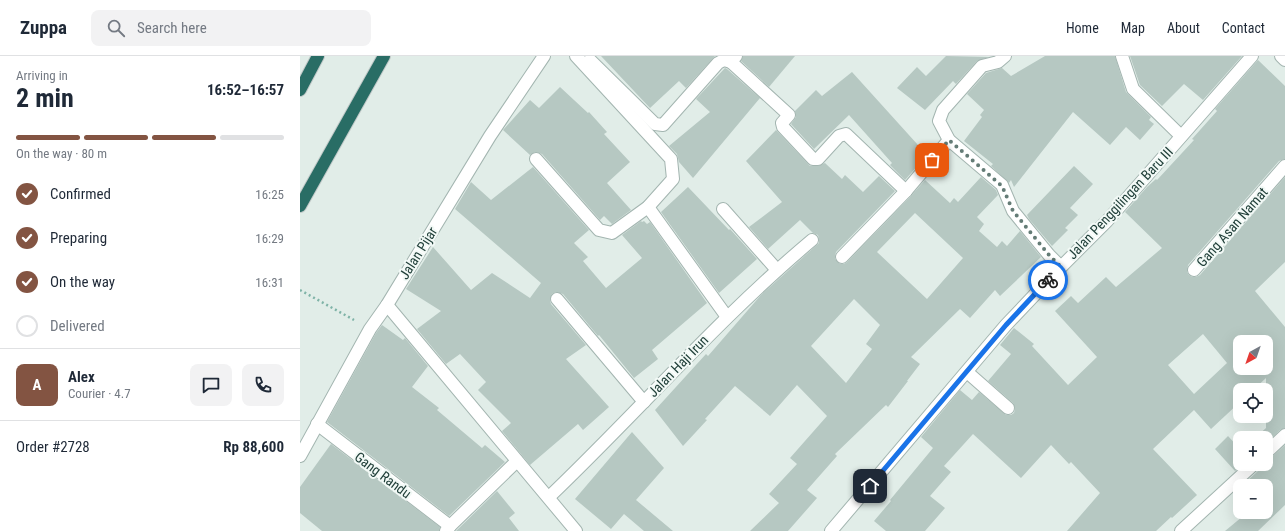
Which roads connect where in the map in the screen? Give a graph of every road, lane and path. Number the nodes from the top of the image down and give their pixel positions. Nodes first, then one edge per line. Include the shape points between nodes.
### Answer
1 (318, 56) edge
2 (384, 56) edge
3 (544, 56) edge
4 (576, 56) edge
5 (586, 56) edge
6 (1005, 56) edge
7 (1122, 56) edge
8 (1252, 56) edge
9 (1281, 56) edge
10 (734, 59) edge
11 (1285, 60) edge
12 (300, 90) edge
13 (1181, 136) junction
14 (949, 140) junction
15 (536, 159) dead end
16 (1285, 166) edge
17 (906, 191) junction
18 (300, 206) edge
19 (648, 206) junction
20 (723, 209) dead end
21 (812, 240) dead end
22 (842, 257) dead end
23 (1061, 267) junction
24 (777, 270) junction
25 (1194, 270) dead end
26 (300, 290) edge
27 (557, 299) dead end
28 (387, 305) junction
29 (727, 317) junction
30 (370, 330) junction
31 (967, 372) junction
32 (644, 402) junction
33 (1008, 408) dead end
34 (317, 424) junction
35 (1285, 435) edge
36 (1273, 446) edge
37 (300, 456) edge
38 (517, 461) junction
39 (1246, 471) edge
40 (549, 497) junction
41 (448, 528) edge
42 (576, 531) edge
43 (831, 531) edge
44 (1181, 531) edge

1 - 12 highway
2 - 18 highway
3 - 28 street, Jalan Pijar via 490,136
4 - 19 street via 671,159 673,179
5 - 10 street via 655,124 663,125 718,62
6 - 14 street via 998,62 982,66 944,110 939,121
7 - 13 street via 1133,89
8 - 13 street, Jalan Penggilingan Baru III
9 - 11 street
10 - 17 street via 789,115 782,123 783,127 813,158 818,159 839,136 846,134
13 - 23 street, Jalan Penggilingan Baru III via 1107,222
14 - 17 street
14 - 23 street via 1002,186 1013,211
15 - 19 street via 599,230 612,233
16 - 25 street, Gang Asan Namat
17 - 22 street
19 - 29 street
20 - 24 street
21 - 24 street, Jalan Haji Irun
23 - 31 street, Jalan Penggilingan Baru III via 1006,325
24 - 29 street, Jalan Haji Irun
26 - 30 path
27 - 32 street
28 - 30 street, Jalan Pijar
28 - 38 street
29 - 32 street, Jalan Haji Irun
30 - 34 street, Jalan Pijar
31 - 33 street
31 - 43 street, Jalan Penggilingan Baru III
32 - 40 street, Jalan Haji Irun
34 - 37 street, Jalan Pijar
34 - 41 street, Gang Randu
35 - 36 street
38 - 40 street
38 - 41 street
39 - 44 street
40 - 42 street

